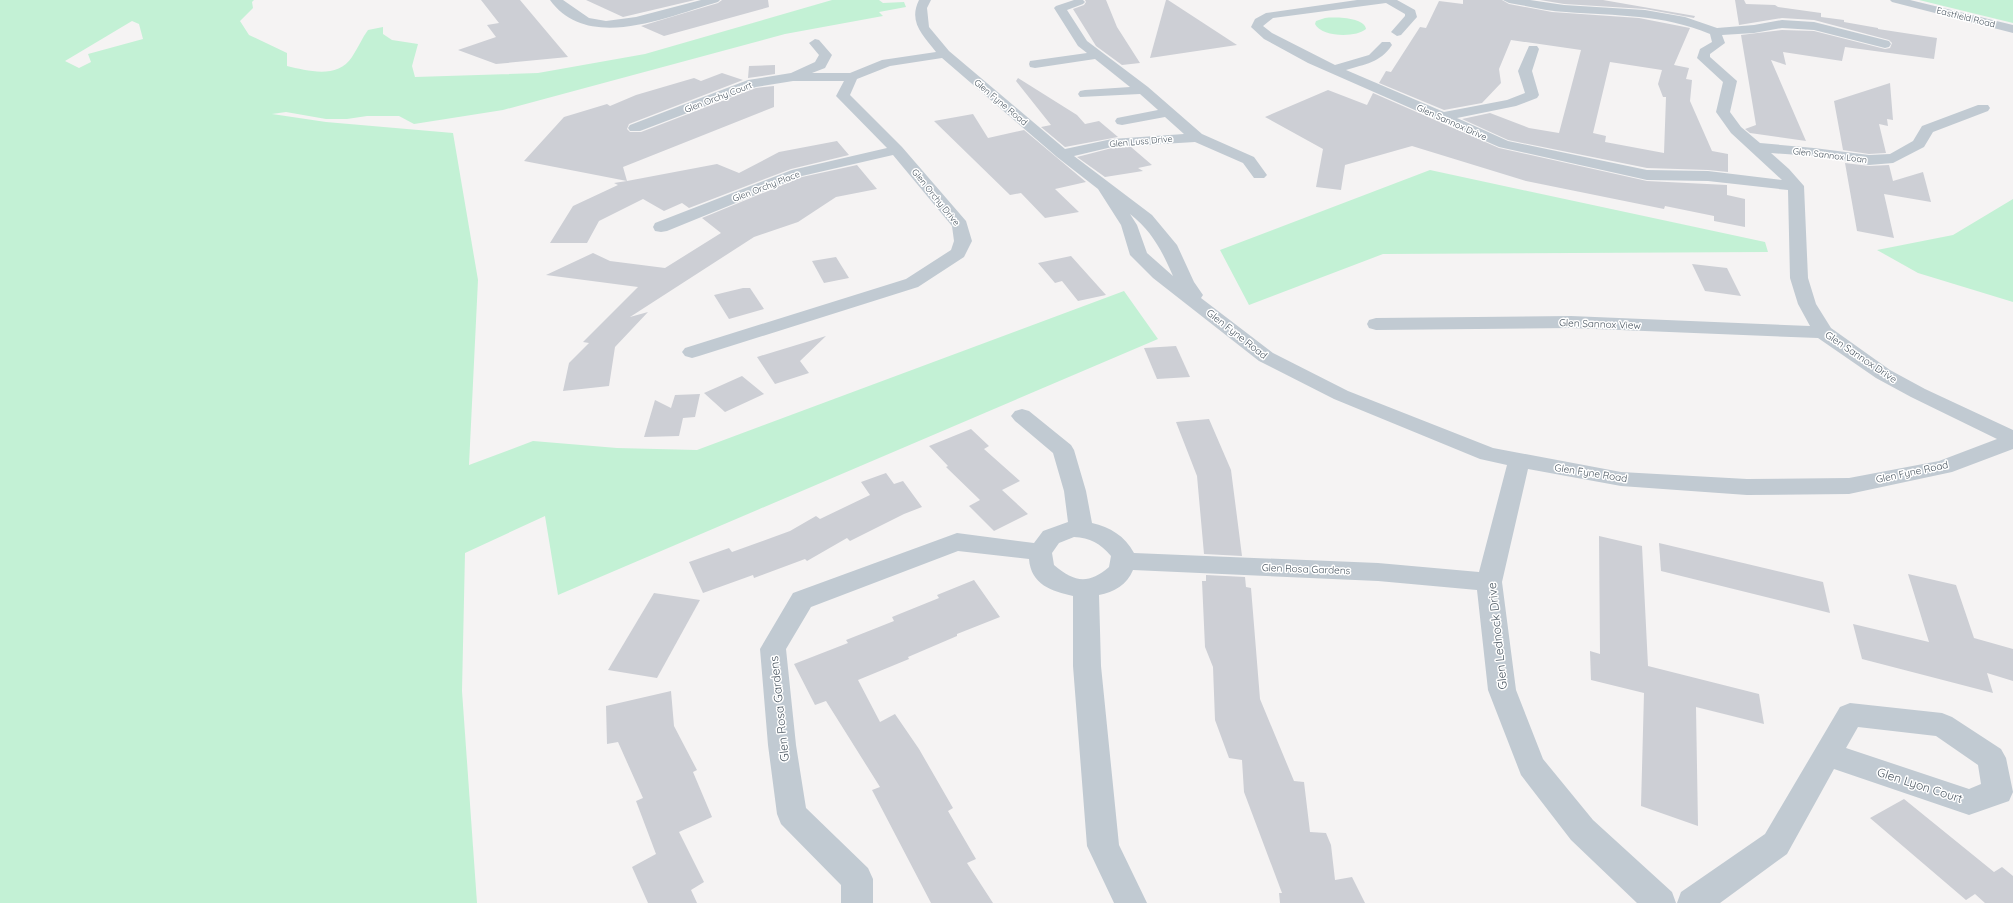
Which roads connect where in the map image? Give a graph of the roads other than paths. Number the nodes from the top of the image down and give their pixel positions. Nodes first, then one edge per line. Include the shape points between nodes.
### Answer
1 (556, 0) edge
2 (714, 0) edge
3 (924, 0) edge
4 (1383, 0) edge
5 (1389, 0) edge
6 (1509, 0) edge
7 (1641, 0) edge
8 (1896, 0) edge
9 (1079, 2) dead end
10 (1632, 11) junction
11 (2013, 29) edge
12 (1398, 32) dead end
13 (1715, 32) junction
14 (816, 43) dead end
15 (1386, 44) dead end
16 (1885, 44) dead end
17 (1533, 50) dead end
18 (946, 54) junction
19 (1097, 55) junction
20 (1035, 64) dead end
21 (1334, 69) junction
22 (793, 77) junction
23 (852, 78) junction
24 (1143, 90) junction
25 (1084, 94) dead end
26 (1983, 108) dead end
27 (1169, 112) junction
28 (1441, 117) junction
29 (1122, 121) dead end
30 (634, 128) dead end
31 (1197, 137) junction
32 (1756, 147) junction
33 (897, 150) junction
34 (1062, 154) junction
35 (1259, 175) dead end
36 (1796, 186) junction
37 (1106, 189) junction
38 (661, 227) dead end
39 (1201, 306) junction
40 (1376, 324) dead end
41 (1823, 332) junction
42 (692, 352) dead end
43 (1022, 416) dead end
44 (2013, 439) edge
45 (1519, 460) junction
46 (1081, 530) junction
47 (1040, 552) junction
48 (1122, 561) junction
49 (1489, 582) junction
50 (1086, 588) junction
51 (1827, 754) junction
52 (857, 903) edge
53 (1131, 903) edge
54 (1660, 903) edge
55 (1693, 903) edge

1 - 2 street via 563,7 594,24 608,26
3 - 18 street, Glen Fyne Road via 921,8 924,28
4 - 21 street, Glen Sannox Drive via 1270,14 1259,22 1257,27 1268,36
5 - 12 street via 1411,12 1411,17
6 - 10 street via 1572,9
7 - 10 street
8 - 11 street, Eastfield Road
9 - 19 street via 1060,8 1082,43
10 - 13 street via 1673,17
13 - 16 street via 1782,24 1814,26
13 - 32 street via 1719,43 1704,52 1703,58 1730,81 1723,112 1736,130
14 - 22 street via 826,55 820,65
15 - 21 street via 1373,58
17 - 28 street via 1525,71 1532,95 1511,103
18 - 23 street via 887,63
18 - 34 street, Glen Fyne Road
19 - 20 street
19 - 24 street
21 - 28 street, Glen Sannox Drive
22 - 23 street, Glen Orchy Court
22 - 30 street, Glen Orchy Court via 753,83
23 - 33 street, Glen Orchy Drive via 842,96
24 - 25 street
24 - 27 street
26 - 32 street, Glen Sannox Loan via 1927,130 1919,144 1893,158 1869,160
27 - 29 street
27 - 31 street
28 - 36 street, Glen Sannox Drive via 1504,144 1626,171 1647,175 1708,176
31 - 34 street, Glen Luss Drive via 1112,143
31 - 35 street via 1249,160
32 - 36 street
33 - 38 street, Glen Orchy Place via 797,173
33 - 42 street, Glen Orchy Drive via 960,225 963,241 958,253 912,283
34 - 37 street, Glen Fyne Road
36 - 41 street, Glen Sannox Drive via 1799,278 1807,304
37 - 39 street, Glen Fyne Road via 1146,218 1168,245 1185,283
37 - 39 street, Glen Fyne Road via 1129,224 1139,255
39 - 45 street, Glen Fyne Road via 1266,357 1342,395 1488,454
40 - 41 street, Glen Sannox View via 1570,322
41 - 44 street, Glen Sannox Drive via 1889,377
43 - 46 street via 1063,450 1075,490
44 - 45 street, Glen Fyne Road via 1944,467 1849,486 1747,487 1621,479
45 - 49 street, Glen Lednock Drive
46 - 47 street via 1072,529 1051,537
46 - 48 street via 1089,530 1110,538 1123,554
47 - 50 street via 1042,569 1058,583
47 - 52 street, Glen Rosa Gardens via 957,542 802,600 773,649 782,745 792,814 857,879
48 - 49 street, Glen Rosa Gardens via 1378,572
48 - 50 street via 1121,571 1106,584
49 - 54 street, Glen Lednock Drive via 1502,690 1531,766 1582,830
50 - 53 street via 1087,666 1103,846
51 - 51 street, Glen Lyon Court via 1969,802 1998,792 1991,758 1942,725 1850,715
51 - 55 street, Glen Lyon Court via 1776,844

